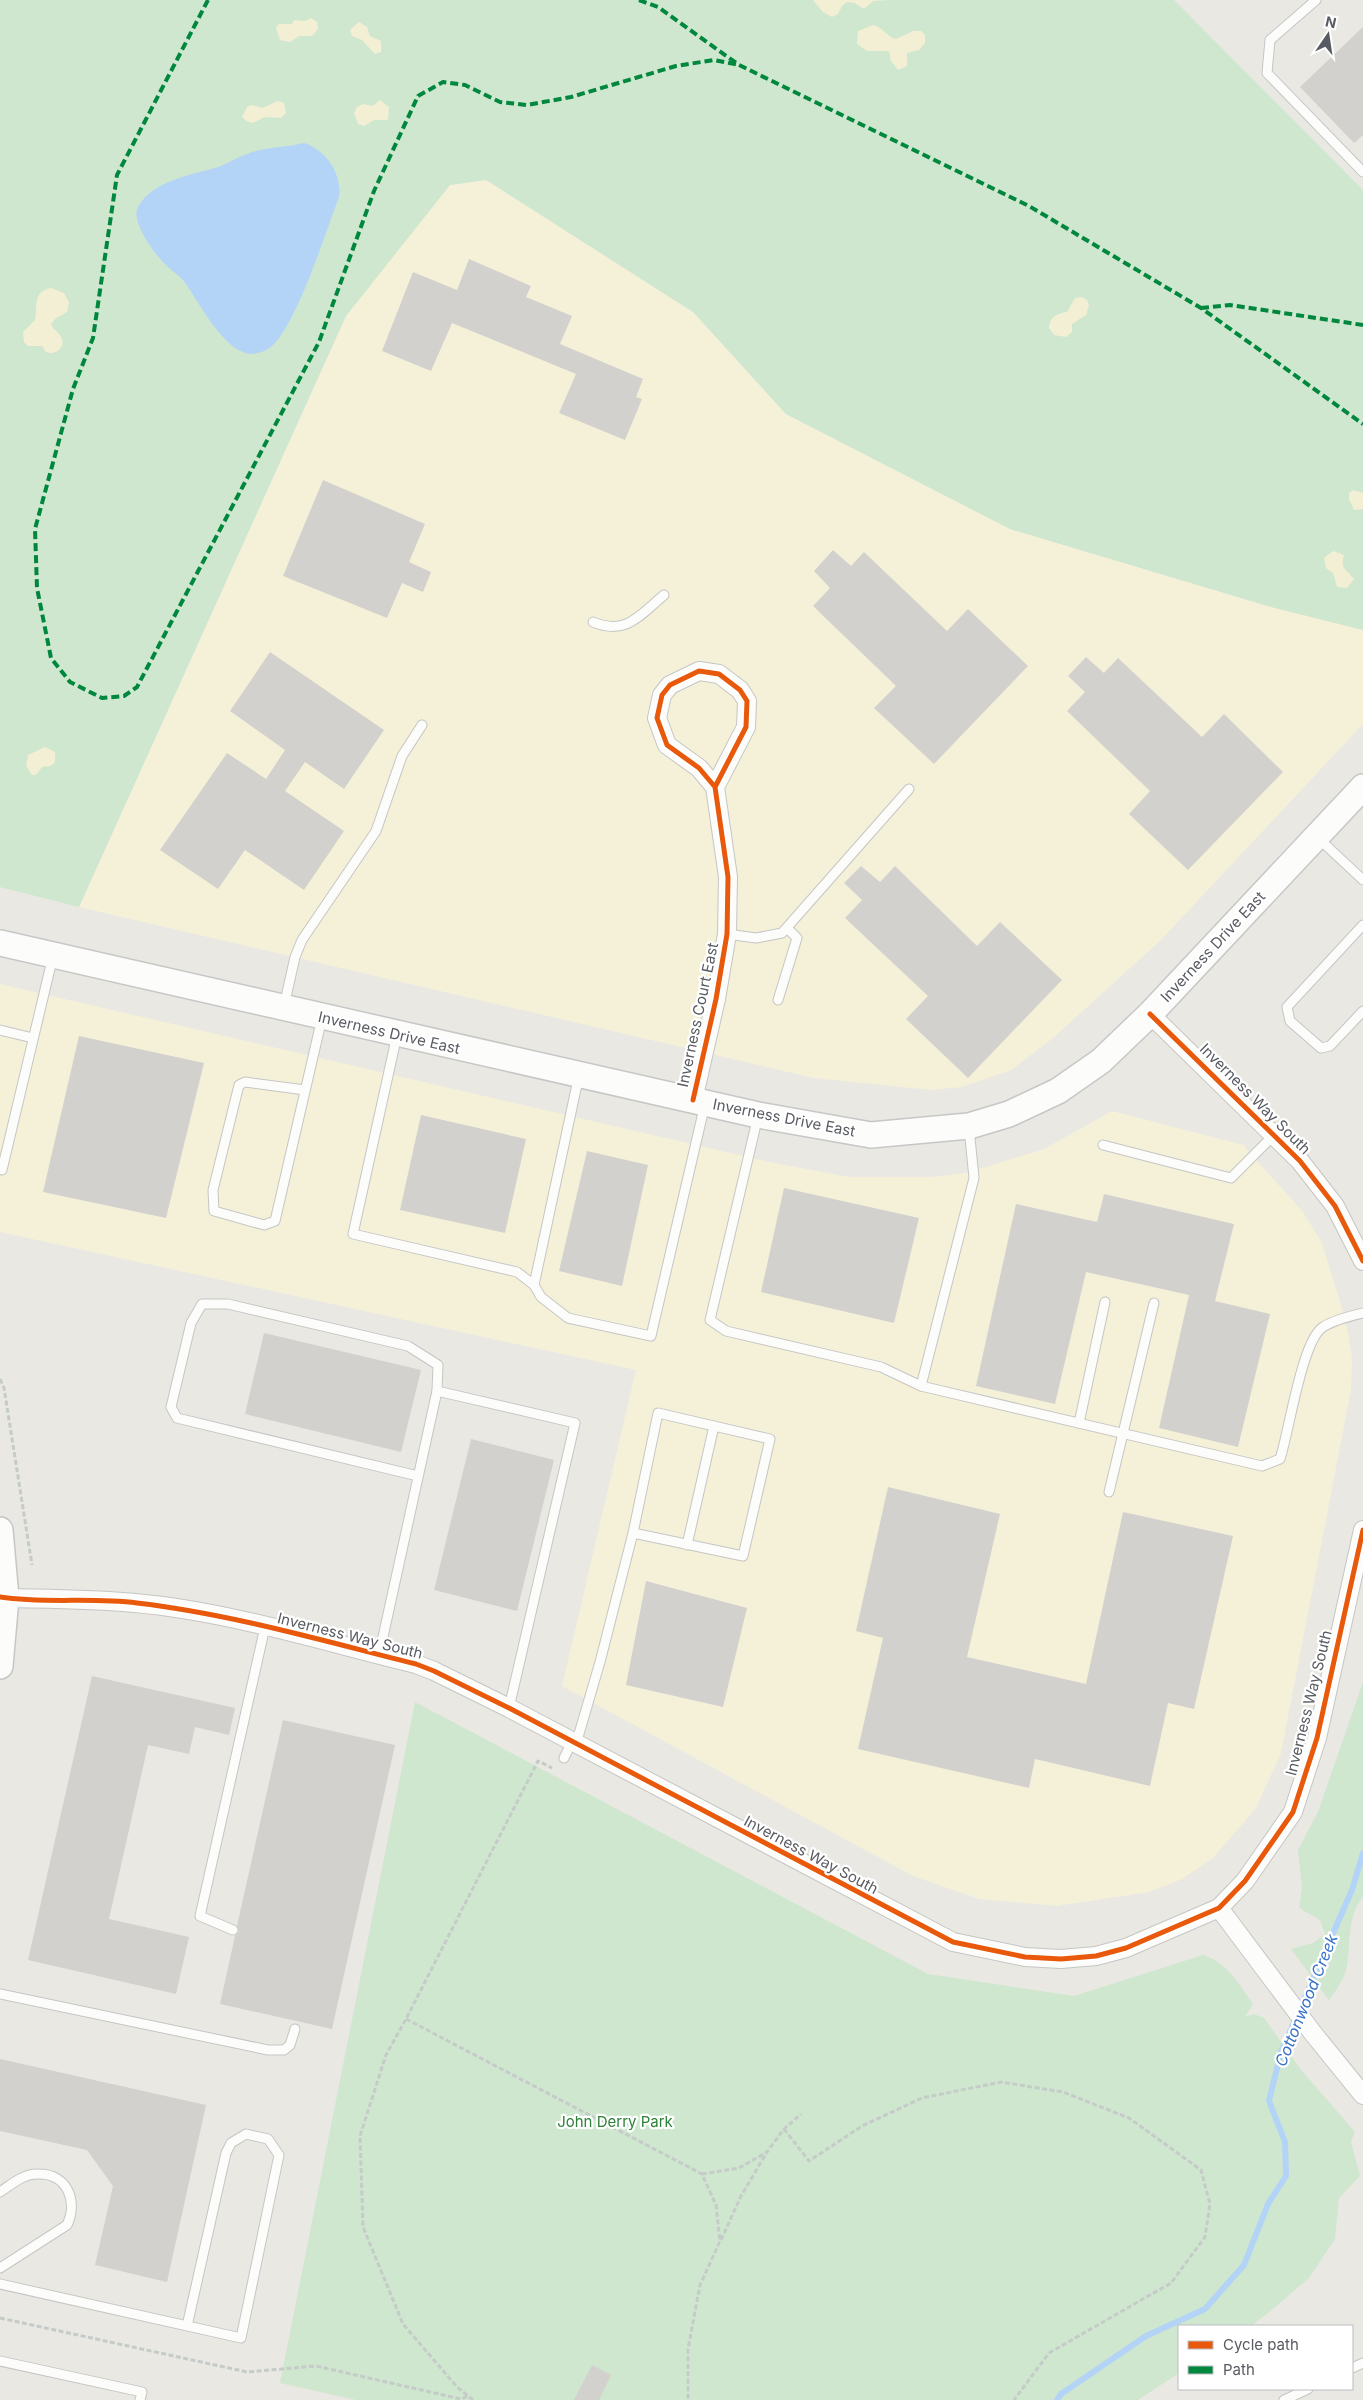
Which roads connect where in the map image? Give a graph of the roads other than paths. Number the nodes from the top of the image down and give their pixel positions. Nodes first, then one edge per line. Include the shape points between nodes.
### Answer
1 (1316, 0) edge
2 (1362, 167) edge
3 (664, 595) dead end
4 (593, 622) dead end
5 (422, 725) dead end
6 (715, 786) junction
7 (1363, 787) edge
8 (909, 789) dead end
9 (1317, 837) junction
10 (1363, 880) edge
11 (1363, 925) edge
12 (787, 928) junction
13 (727, 934) junction
14 (0, 943) edge
15 (53, 955) junction
16 (778, 1000) dead end
17 (284, 1009) junction
18 (1363, 1011) edge
19 (1150, 1014) junction
20 (322, 1018) junction
21 (0, 1030) edge
22 (398, 1035) junction
23 (33, 1038) junction
24 (579, 1075) junction
25 (305, 1090) junction
26 (699, 1102) junction
27 (758, 1115) junction
28 (969, 1126) junction
29 (1274, 1135) junction
30 (1103, 1145) dead end
31 (0, 1169) edge
32 (1363, 1261) edge
33 (534, 1285) junction
34 (1105, 1302) dead end
35 (1154, 1303) dead end
36 (1363, 1313) edge
37 (921, 1386) junction
38 (437, 1391) junction
39 (1079, 1423) junction
40 (714, 1426) junction
41 (1123, 1433) junction
42 (418, 1476) junction
43 (1109, 1492) dead end
44 (0, 1530) edge
45 (1363, 1530) edge
46 (633, 1533) junction
47 (687, 1545) junction
48 (6, 1598) junction
49 (264, 1627) junction
50 (378, 1655) junction
51 (0, 1666) edge
52 (509, 1708) junction
53 (571, 1748) junction
54 (1220, 1908) junction
55 (233, 1930) dead end
56 (0, 1994) edge
57 (295, 2030) dead end
58 (1363, 2095) edge
59 (0, 2192) edge
60 (0, 2268) edge
61 (0, 2284) edge
62 (187, 2326) junction
63 (0, 2361) edge
64 (1306, 2390) edge
65 (140, 2400) edge
66 (1284, 2400) edge

1 - 2 lane via 1270,40 1267,73
3 - 4 lane via 629,624 610,628
5 - 17 lane via 402,756 376,831 302,940
6 - 6 street via 746,727 746,701 740,690 719,674 699,671 670,685 662,695 657,718 667,745 699,768
6 - 13 street, Inverness Court East via 728,877
7 - 9 main road, Inverness Drive East
8 - 12 lane
9 - 10 lane
9 - 19 main road, Inverness Drive East
11 - 18 lane via 1287,1007 1290,1020 1321,1048 1330,1046
12 - 13 lane via 782,933 756,938
12 - 16 lane via 797,938
13 - 26 street, Inverness Court East
14 - 15 main road, Inverness Drive East
15 - 17 main road, Inverness Drive East
15 - 23 lane
17 - 20 main road, Inverness Drive East
19 - 28 main road, Inverness Drive East via 1101,1062 1058,1091 1009,1114
19 - 29 street, Inverness Way South
20 - 22 main road, Inverness Drive East
20 - 25 lane
21 - 23 lane
22 - 24 main road, Inverness Drive East
22 - 33 lane via 353,1234 517,1272
23 - 31 lane
24 - 26 main road, Inverness Drive East
24 - 33 lane
25 - 25 lane via 275,1221 264,1225 214,1211 213,1190 239,1085 245,1082
26 - 27 main road, Inverness Drive East
26 - 33 lane via 651,1336 568,1318 541,1297
27 - 28 main road, Inverness Drive East via 871,1135
27 - 37 lane via 710,1320 726,1330 881,1367
28 - 37 lane via 974,1178
29 - 30 lane via 1231,1178
29 - 32 street, Inverness Way South via 1336,1206
34 - 39 lane
35 - 41 lane
36 - 41 lane via 1321,1328 1307,1351 1280,1459 1262,1466
37 - 39 lane
38 - 42 lane
38 - 42 lane via 438,1365 408,1346 228,1304 202,1304 191,1323 171,1407 177,1418
38 - 52 lane via 575,1423
39 - 41 lane
40 - 46 lane via 658,1413
40 - 47 lane
40 - 47 lane via 770,1439 743,1556
41 - 43 lane
42 - 50 lane
44 - 48 main road
45 - 54 street, Inverness Way South via 1317,1738 1293,1812 1246,1881
46 - 47 lane
46 - 53 lane via 600,1662
48 - 49 street, Inverness Way South via 136,1603
48 - 51 main road
49 - 50 street, Inverness Way South
49 - 55 lane via 200,1916
50 - 52 street, Inverness Way South via 434,1671
52 - 53 street, Inverness Way South
53 - 54 street, Inverness Way South via 953,1942 970,1947 1025,1957 1061,1959 1096,1956 1126,1948
54 - 58 street
56 - 57 lane via 268,2050 284,2050 290,2045
59 - 60 lane via 22,2178 38,2174 54,2176 70,2193 73,2203 67,2225
61 - 62 lane
62 - 62 lane via 241,2338 280,2155 268,2139 246,2134 231,2143 226,2153
63 - 65 lane via 142,2392
64 - 66 lane

